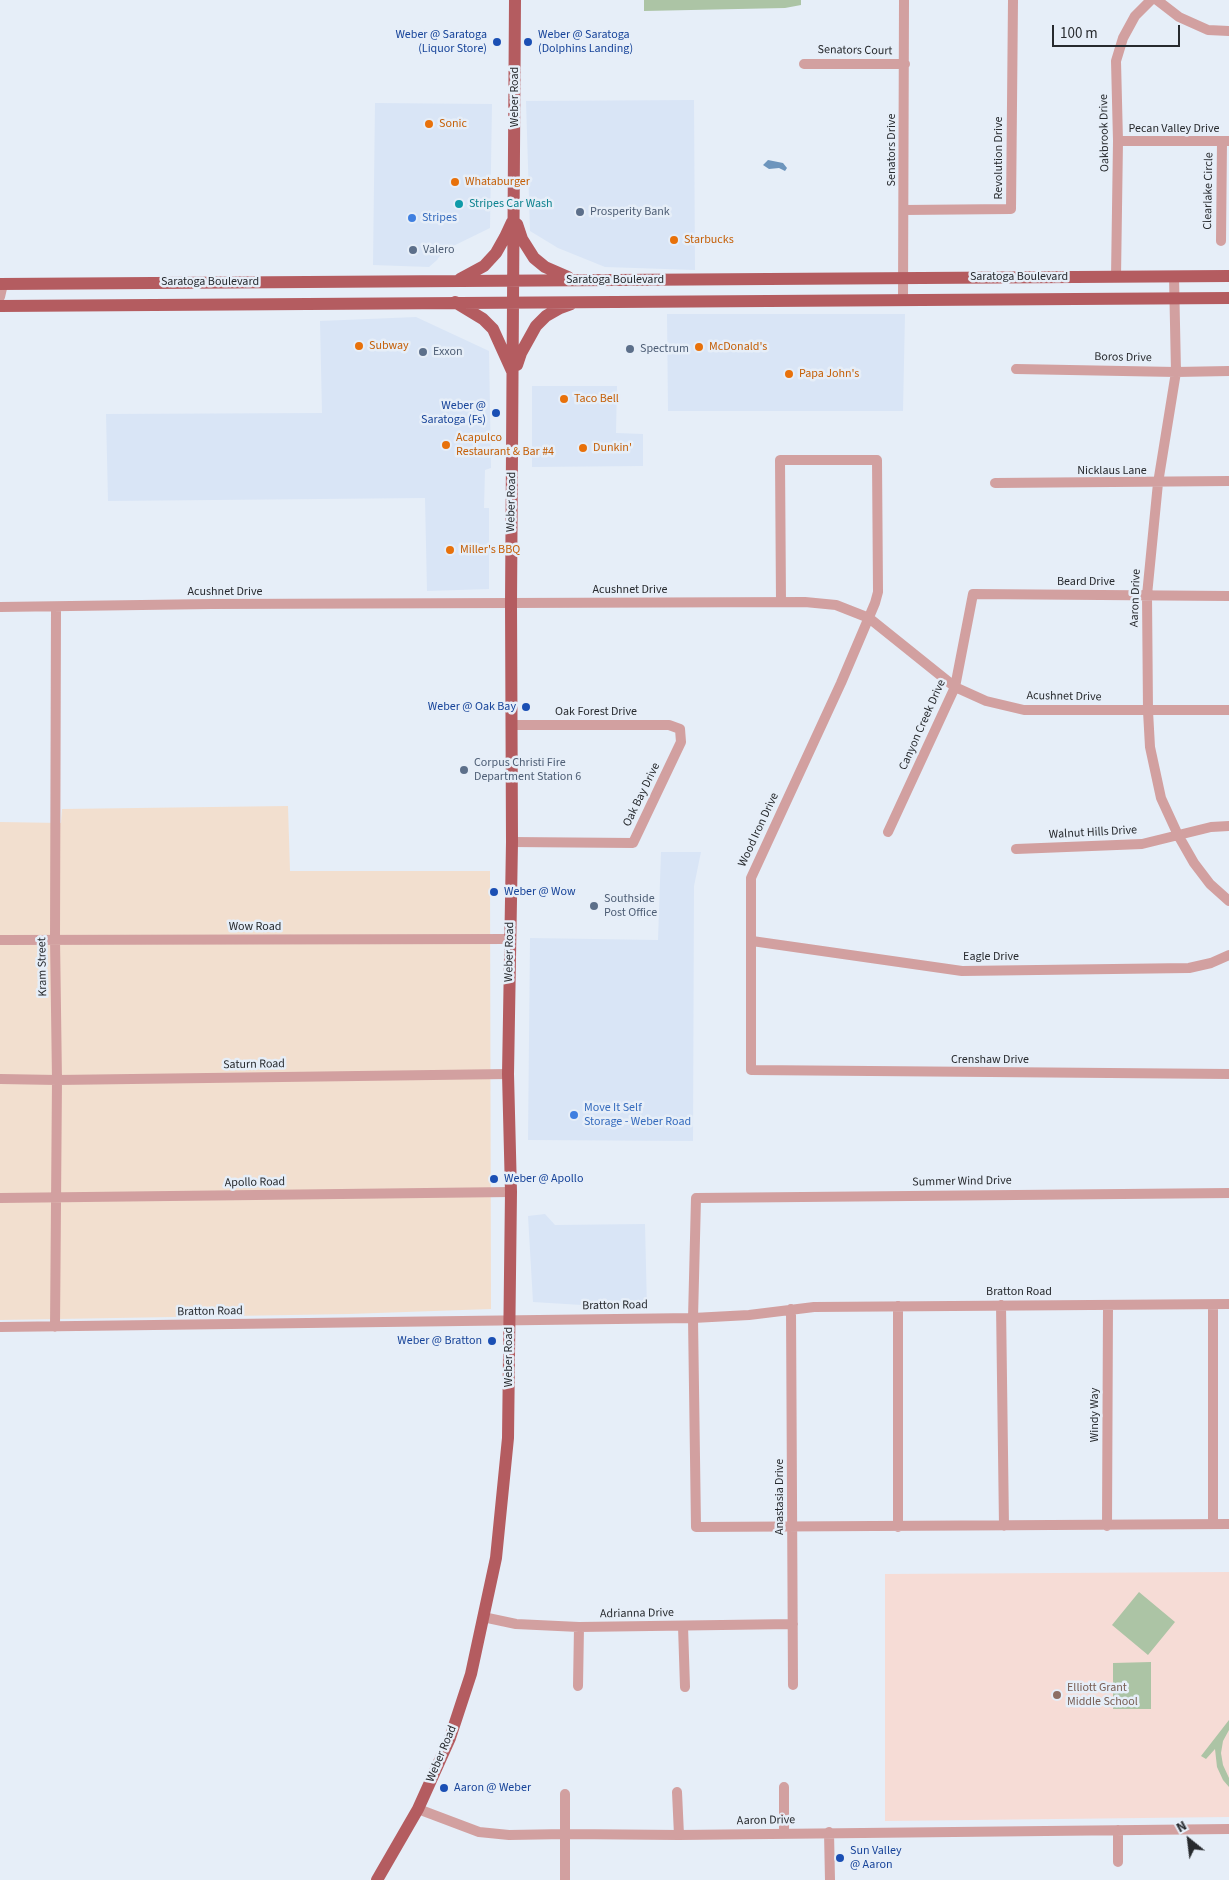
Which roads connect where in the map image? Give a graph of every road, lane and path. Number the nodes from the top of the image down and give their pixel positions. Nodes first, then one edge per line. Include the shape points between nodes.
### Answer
1 (515, 0) edge
2 (904, 0) edge
3 (1013, 0) edge
4 (1151, 0) edge
5 (1158, 0) edge
6 (1229, 31) edge
7 (804, 64) dead end
8 (905, 64) junction
9 (1118, 141) junction
10 (1226, 141) edge
11 (904, 210) junction
12 (514, 215) junction
13 (1221, 241) dead end
14 (1174, 276) junction
15 (1229, 276) edge
16 (1116, 277) junction
17 (904, 278) junction
18 (514, 280) junction
19 (578, 280) junction
20 (456, 281) junction
21 (2, 284) edge
22 (0, 297) edge
23 (1174, 298) junction
24 (1229, 298) edge
25 (903, 300) junction
26 (455, 302) junction
27 (514, 302) junction
28 (579, 302) junction
29 (0, 306) edge
30 (1016, 369) dead end
31 (1229, 371) edge
32 (1176, 372) junction
33 (513, 374) junction
34 (1229, 481) edge
35 (995, 483) dead end
36 (1158, 483) junction
37 (973, 594) joint
38 (1147, 595) junction
39 (1229, 596) edge
40 (781, 602) junction
41 (0, 603) edge
42 (511, 603) junction
43 (0, 607) edge
44 (56, 607) junction
45 (869, 618) junction
46 (955, 687) junction
47 (1229, 710) edge
48 (1148, 711) junction
49 (512, 725) junction
50 (680, 729) joint
51 (1229, 826) edge
52 (888, 832) dead end
53 (1178, 835) junction
54 (512, 842) junction
55 (1016, 850) dead end
56 (1229, 901) edge
57 (511, 939) junction
58 (0, 940) edge
59 (55, 940) junction
60 (752, 941) junction
61 (1229, 955) edge
62 (751, 1070) joint
63 (508, 1074) junction
64 (1229, 1074) edge
65 (0, 1079) edge
66 (57, 1080) junction
67 (511, 1192) junction
68 (1229, 1193) edge
69 (0, 1198) edge
70 (57, 1198) junction
71 (1229, 1304) edge
72 (1001, 1305) junction
73 (1108, 1305) junction
74 (1212, 1305) junction
75 (898, 1306) junction
76 (791, 1309) junction
77 (693, 1318) junction
78 (509, 1320) junction
79 (0, 1327) edge
80 (55, 1327) junction
81 (1213, 1524) junction
82 (1229, 1524) edge
83 (1004, 1526) junction
84 (1107, 1526) junction
85 (793, 1527) junction
86 (898, 1527) junction
87 (482, 1617) junction
88 (793, 1624) junction
89 (683, 1626) junction
90 (579, 1627) junction
91 (793, 1685) dead end
92 (578, 1686) dead end
93 (685, 1687) dead end
94 (784, 1787) dead end
95 (677, 1792) dead end
96 (566, 1794) dead end
97 (418, 1809) junction
98 (1229, 1829) edge
99 (1118, 1830) junction
100 (829, 1832) junction
101 (784, 1833) junction
102 (566, 1834) junction
103 (679, 1835) junction
104 (1118, 1862) dead end
105 (377, 1880) edge
106 (564, 1880) edge
107 (830, 1880) edge

1 - 12 main road, Weber Road
2 - 8 street, Senators Drive
3 - 11 street, Revolution Drive via 1011,209
4 - 9 street, Oakbrook Drive via 1135,16 1116,61
5 - 6 street via 1179,17 1208,30
7 - 8 street, Senators Court
8 - 11 street, Senators Drive
9 - 10 street, Pecan Valley Drive
9 - 16 street, Oakbrook Drive
10 - 13 street, Clearlake Circle
11 - 17 street, Senators Drive
12 - 18 main road, Weber Road
12 - 19 main road via 534,258 545,267
12 - 20 main road via 496,254 484,266
14 - 15 main road, Saratoga Boulevard
14 - 16 main road, Saratoga Boulevard
14 - 23 street, Aaron Drive
16 - 17 main road, Saratoga Boulevard
17 - 19 main road, Saratoga Boulevard
17 - 25 street, Senators Drive
18 - 19 main road, Saratoga Boulevard
18 - 20 main road, Saratoga Boulevard
18 - 27 main road, Weber Road
20 - 21 main road, Saratoga Boulevard
21 - 22 street
23 - 24 main road, Saratoga Boulevard
23 - 25 main road, Saratoga Boulevard
23 - 32 street, Aaron Drive
25 - 28 main road, Saratoga Boulevard
26 - 27 main road, Saratoga Boulevard
26 - 29 main road, Saratoga Boulevard
26 - 33 main road via 493,329
27 - 28 main road, Saratoga Boulevard
27 - 33 main road, Weber Road
28 - 33 main road via 560,308 536,326
30 - 32 street, Boros Drive
31 - 32 street, Boros Drive
32 - 36 street, Aaron Drive
33 - 42 main road, Weber Road
34 - 36 street, Nicklaus Lane
35 - 36 street, Nicklaus Lane
36 - 38 street, Aaron Drive
37 - 38 street, Beard Drive
37 - 46 street, Canyon Creek Drive
38 - 39 street, Beard Drive
38 - 48 street, Aaron Drive
40 - 42 street, Acushnet Drive
40 - 45 street, Acushnet Drive via 836,605
40 - 45 street, Wood Iron Drive via 780,460 877,460 878,592
41 - 43 street
42 - 44 street, Acushnet Drive
42 - 49 main road, Weber Road
43 - 44 street, Acushnet Drive
44 - 59 street, Kram Street
45 - 46 street, Acushnet Drive
45 - 60 street, Wood Iron Drive via 751,878
46 - 48 street, Acushnet Drive via 986,701 1024,710
46 - 52 street, Canyon Creek Drive
47 - 48 street, Acushnet Drive
48 - 53 street, Aaron Drive via 1154,770
49 - 50 street, Oak Forest Drive via 669,725
49 - 54 main road, Weber Road
50 - 54 street, Oak Bay Drive via 681,742 633,843
51 - 53 street, Walnut Hills Drive
53 - 55 street, Walnut Hills Drive via 1142,844
53 - 56 street, Aaron Drive via 1194,863
54 - 57 main road, Weber Road
57 - 59 street, Wow Road
57 - 63 main road, Weber Road
58 - 59 street, Wow Road
59 - 66 street, Kram Street
60 - 61 street, Eagle Drive via 962,971 1189,968
60 - 62 street, Wood Iron Drive
62 - 64 street, Crenshaw Drive
63 - 66 street, Saturn Road
63 - 67 main road, Weber Road
65 - 66 street, Saturn Road
66 - 70 street, Kram Street
67 - 70 street, Apollo Road
67 - 78 main road, Weber Road
68 - 77 street, Summer Wind Drive via 696,1198
69 - 70 street, Apollo Road
70 - 80 street, Kram Street
71 - 74 street, Bratton Road
72 - 73 street, Bratton Road
72 - 75 street, Bratton Road
72 - 83 street
73 - 74 street, Bratton Road
73 - 84 street, Windy Way
74 - 81 street
75 - 76 street, Bratton Road
75 - 86 street
76 - 77 street, Bratton Road
76 - 85 street, Anastasia Drive
77 - 78 street, Bratton Road
77 - 85 street via 696,1528
78 - 80 street, Bratton Road
78 - 87 main road, Weber Road via 508,1438 496,1558
79 - 80 street, Bratton Road
81 - 82 street
81 - 84 street
83 - 84 street
83 - 86 street
85 - 86 street
85 - 88 street, Anastasia Drive
87 - 90 street, Adrianna Drive via 516,1624
87 - 97 main road, Weber Road via 471,1674 450,1738
88 - 89 street, Adrianna Drive
88 - 91 street, Anastasia Drive
89 - 90 street, Adrianna Drive
89 - 93 street
90 - 92 street
94 - 101 street
95 - 103 street
96 - 102 street
97 - 102 street, Aaron Drive via 479,1832
97 - 105 main road, Weber Road
98 - 99 street, Aaron Drive
99 - 100 street, Aaron Drive
99 - 104 street
100 - 101 street, Aaron Drive
100 - 107 street
101 - 103 street, Aaron Drive
102 - 103 street, Aaron Drive
102 - 106 street

